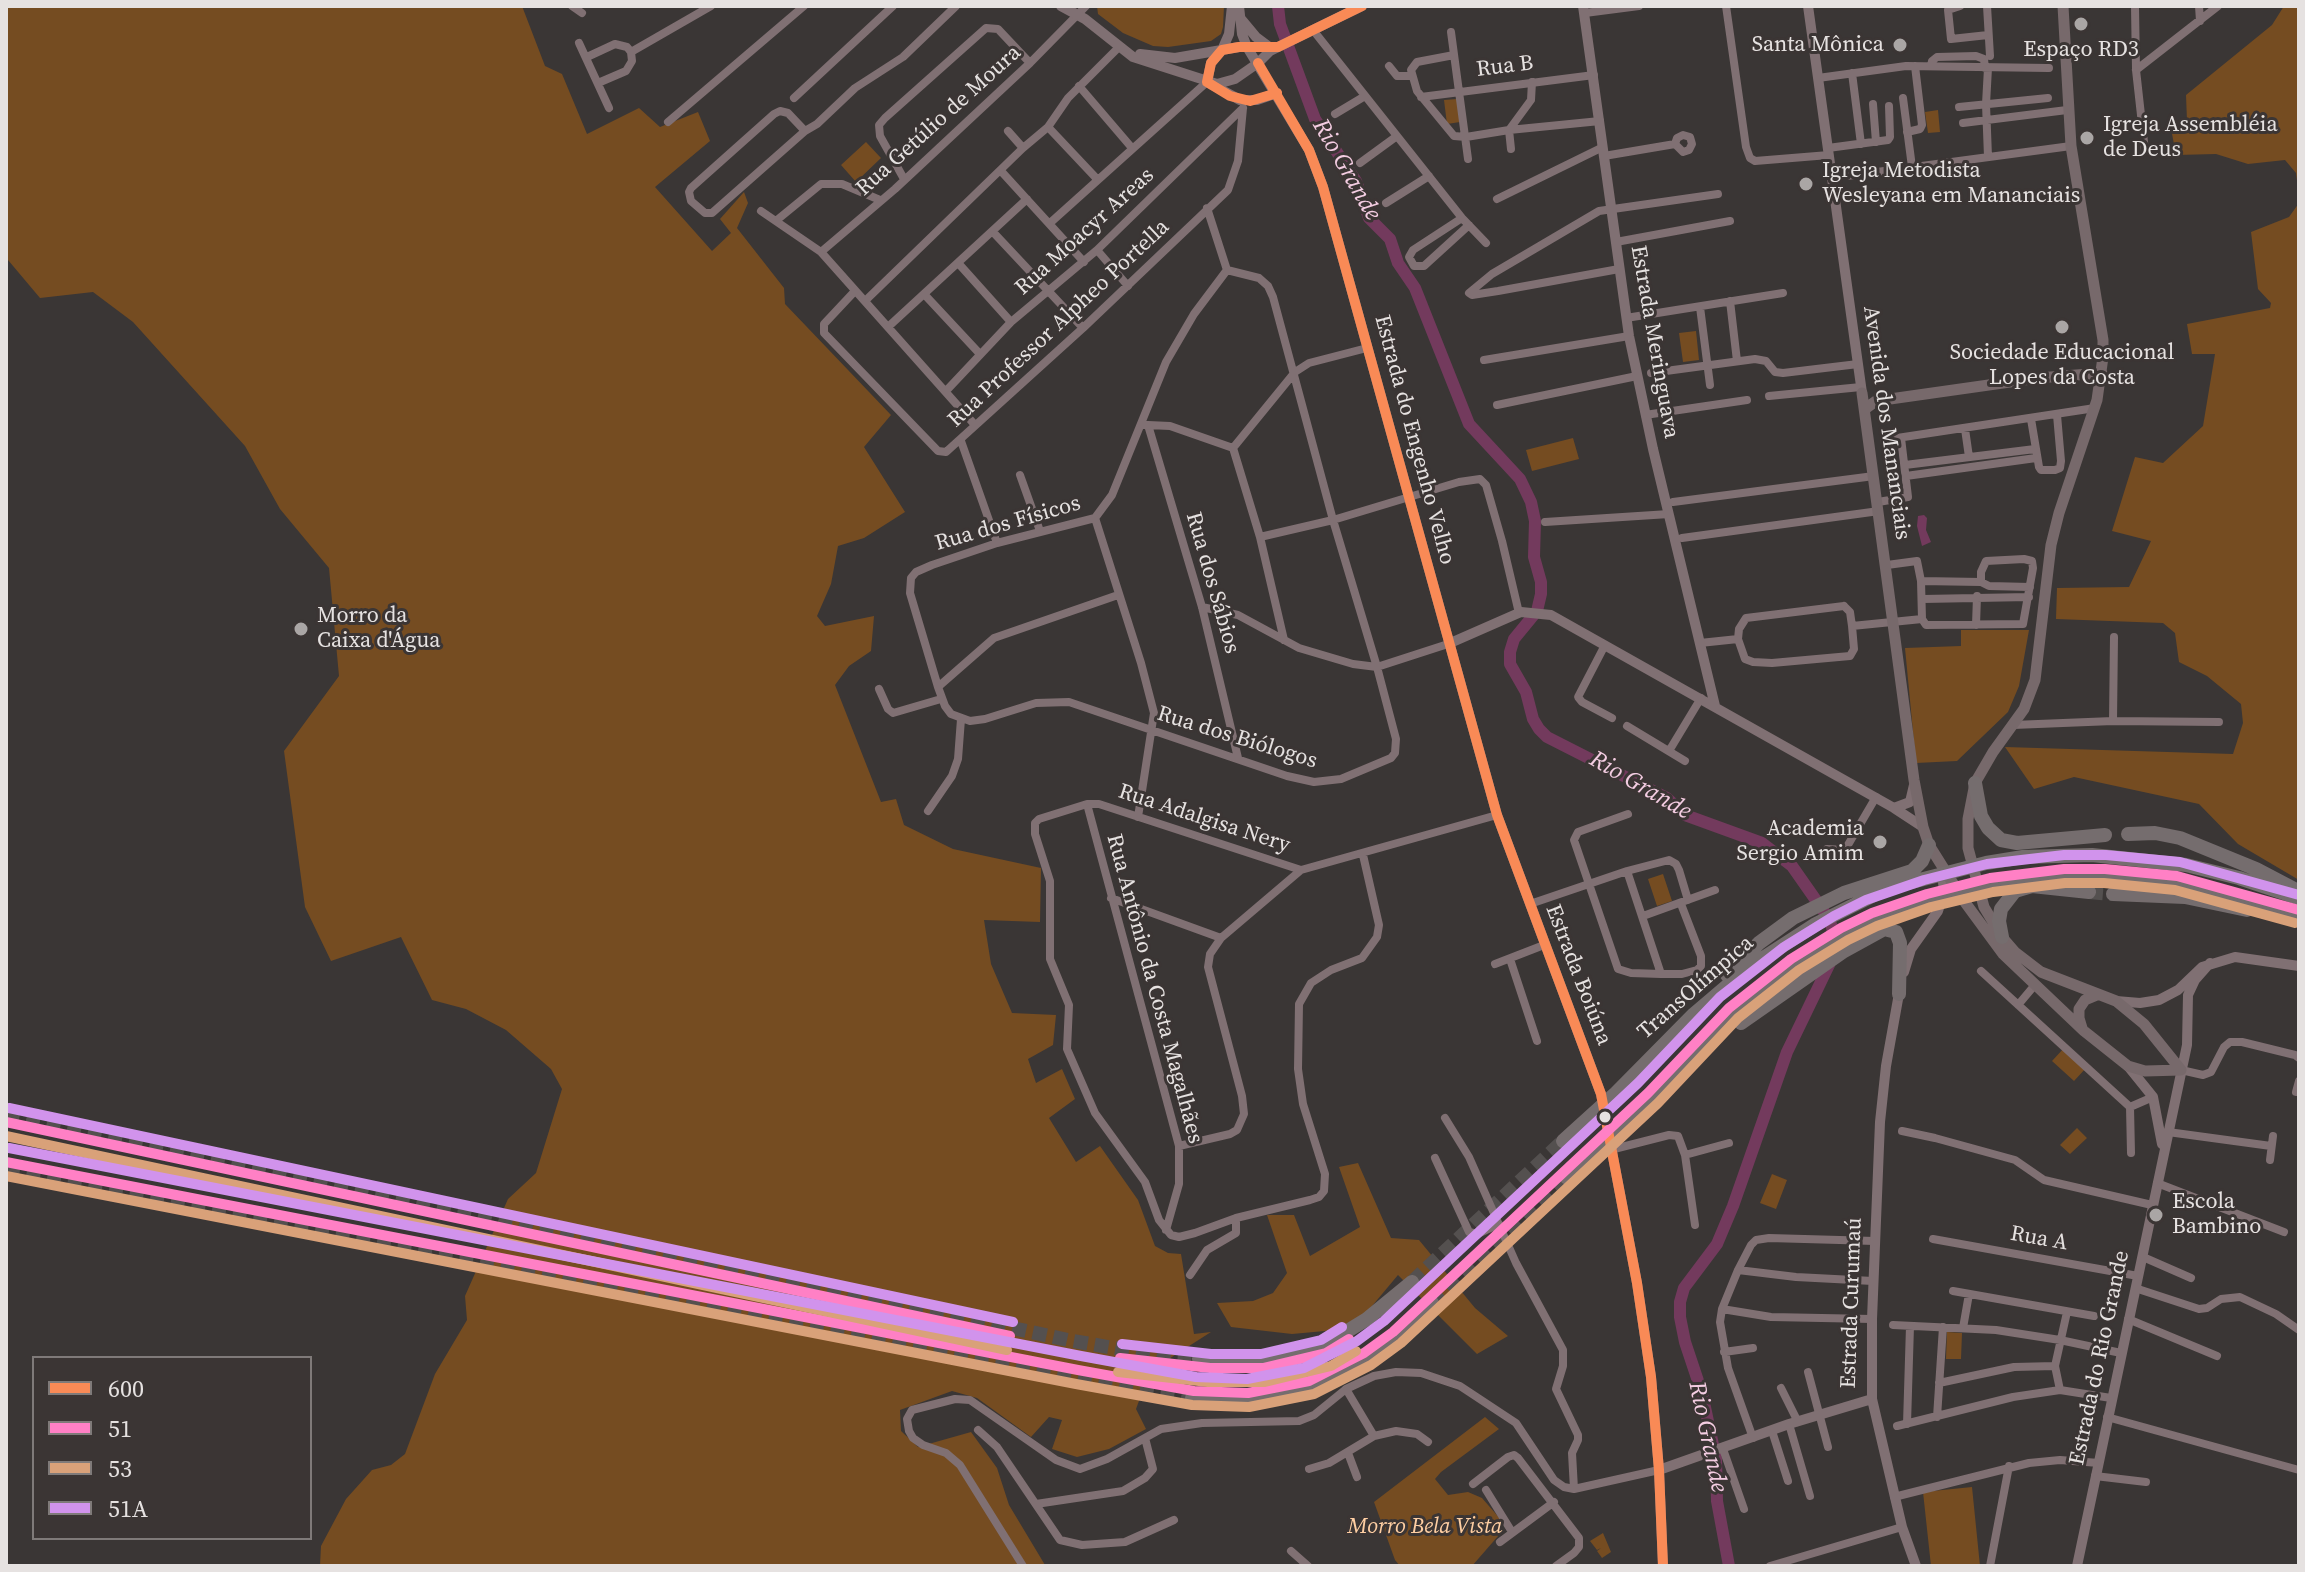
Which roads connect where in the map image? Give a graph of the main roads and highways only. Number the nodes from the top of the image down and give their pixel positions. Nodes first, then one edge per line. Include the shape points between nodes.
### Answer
1 (2063, 6) edge
2 (2102, 373) junction
3 (2088, 374) junction
4 (2099, 389) junction
5 (1876, 401) junction
6 (1865, 409) junction
7 (1975, 783) junction
8 (2128, 834) dead end
9 (2105, 835) dead end
10 (1929, 845) junction
11 (2299, 891) edge
12 (2089, 892) tunnel mouth
13 (2113, 894) tunnel mouth
14 (2299, 898) edge
15 (2298, 918) edge
16 (2002, 937) junction
17 (1845, 944) junction
18 (1899, 994) road end
19 (2097, 995) junction
20 (2084, 1031) junction
21 (2164, 1046) junction
22 (1636, 1071) junction
23 (2154, 1071) junction
24 (1563, 1141) tunnel mouth
25 (1567, 1178) tunnel mouth
26 (1412, 1282) tunnel mouth
27 (1432, 1303) tunnel mouth
28 (1199, 1359) tunnel mouth
29 (1192, 1398) tunnel mouth

1 - 2 main road via 2067,110 2103,340
2 - 3 main road
2 - 4 main road
3 - 4 main road
3 - 5 main road
4 - 7 main road via 2059,513 2030,697 2019,722
5 - 6 main road
5 - 6 main road, Avenida dos Mananciais via 1862,390
6 - 10 main road, Avenida dos Mananciais via 1914,780
7 - 9 highway via 1981,816 2001,840
7 - 16 main road via 1968,848 1984,907
8 - 11 highway via 2180,838
10 - 20 main road, Estrada do Rio Grande via 1989,937
10 - 22 highway via 1912,871 1844,893 1759,943
12 - 16 highway via 2032,886 2015,891 2000,914
13 - 15 highway via 2206,899 2266,916
14 - 22 highway, TransOlímpica via 2156,860 2064,854 1986,863 1929,877 1876,894 1816,924 1734,980
15 - 17 highway via 2216,890 2157,879 2062,874 1927,901
16 - 19 main road via 2041,972
17 - 18 highway via 1881,930 1896,932
17 - 25 highway via 1774,983
19 - 20 main road via 2079,1009
19 - 21 main road via 2116,1001
20 - 23 main road, Estrada do Rio Grande via 2128,1066
21 - 23 main road
21 - 23 main road, Estrada do Rio Grande via 2181,1070
22 - 24 highway, TransOlímpica
26 - 28 highway via 1323,1346 1262,1361
27 - 29 highway via 1377,1352 1323,1381 1256,1398

